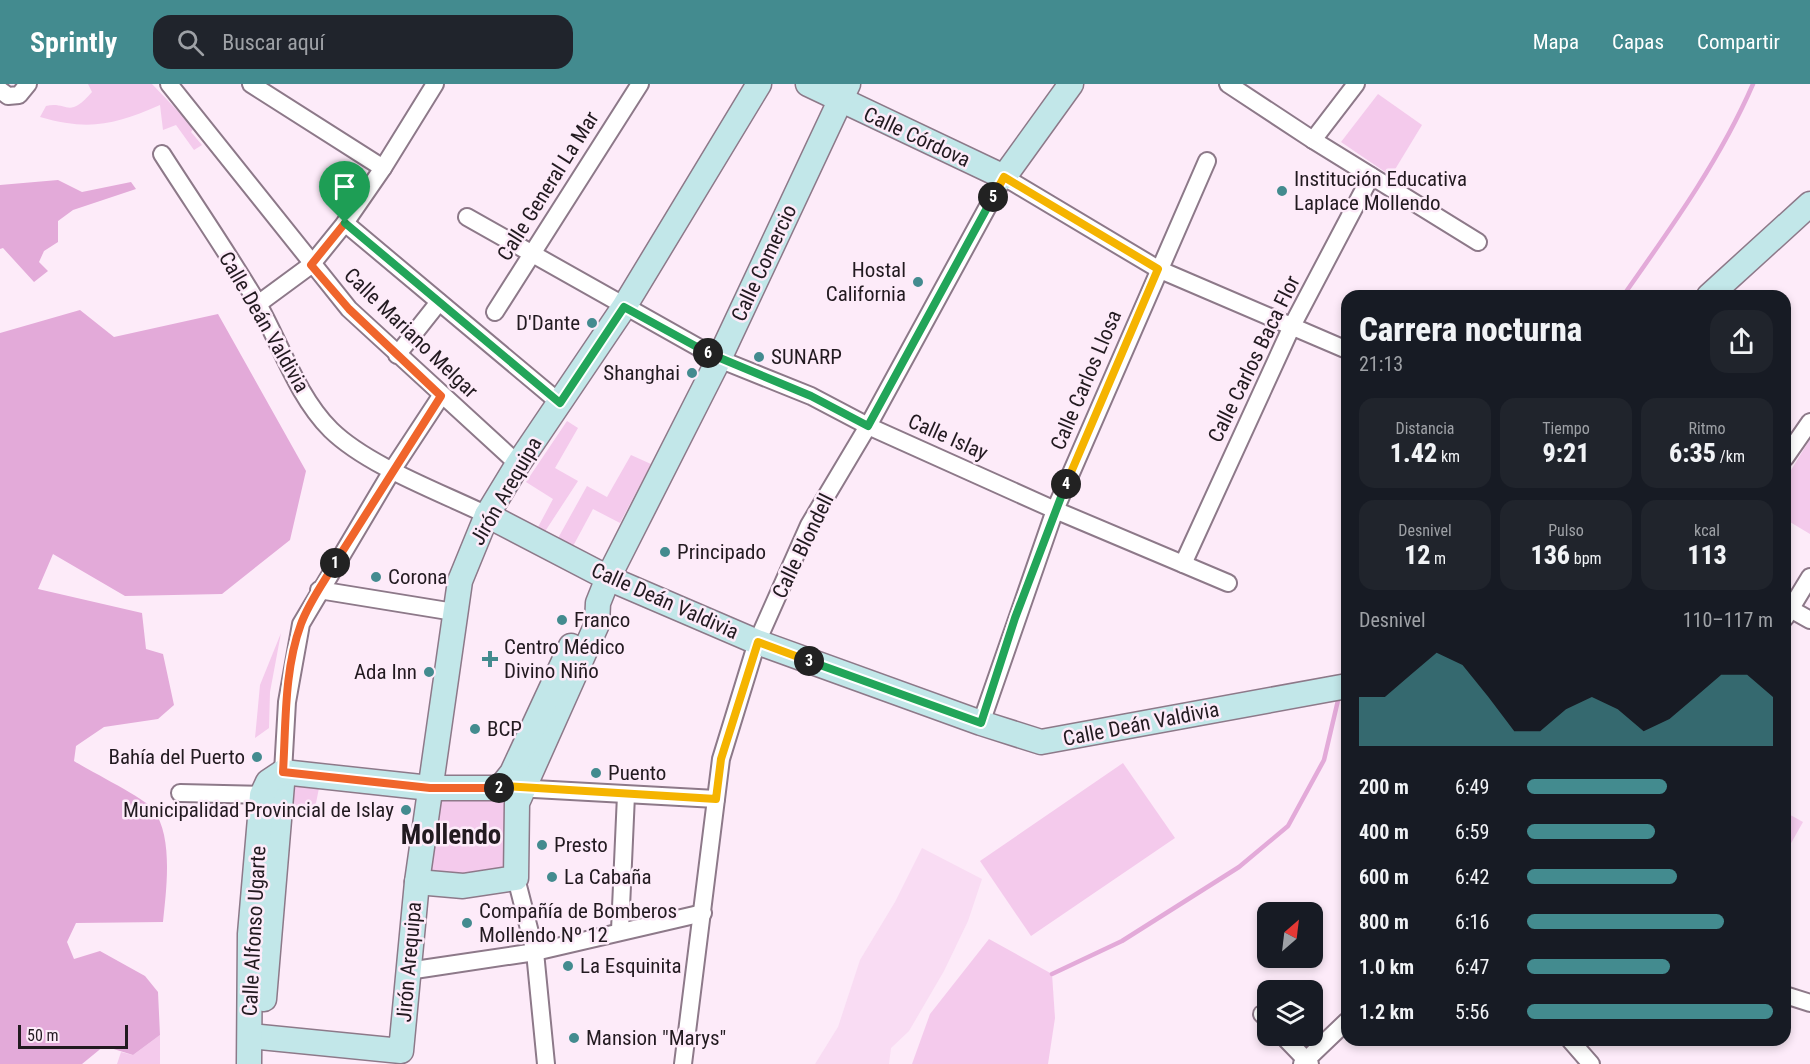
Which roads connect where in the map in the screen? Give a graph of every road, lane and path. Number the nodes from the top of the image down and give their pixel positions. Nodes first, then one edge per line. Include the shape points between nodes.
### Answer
1 (28, 84) edge
2 (170, 84) edge
3 (251, 84) edge
4 (435, 84) edge
5 (640, 84) edge
6 (759, 84) edge
7 (808, 84) edge
8 (1071, 84) edge
9 (1228, 84) edge
10 (1356, 84) edge
11 (0, 90) edge
12 (844, 92) edge
13 (1313, 140) junction
14 (162, 154) dead end
15 (1207, 161) dead end
16 (383, 168) junction
17 (1371, 176) junction
18 (1004, 177) junction
19 (1810, 204) edge
20 (467, 217) dead end
21 (345, 223) junction
22 (1478, 242) dead end
23 (531, 255) junction
24 (311, 265) junction
25 (1158, 269) junction
26 (1716, 290) edge
27 (439, 302) junction
28 (258, 304) junction
29 (624, 307) junction
30 (495, 312) dead end
31 (1292, 326) junction
32 (1341, 347) edge
33 (397, 355) junction
34 (719, 359) junction
35 (441, 396) junction
36 (560, 403) junction
37 (868, 426) junction
38 (1809, 426) edge
39 (1791, 450) edge
40 (518, 464) junction
41 (393, 469) junction
42 (1055, 510) junction
43 (487, 515) junction
44 (1183, 564) junction
45 (1810, 577) edge
46 (608, 578) junction
47 (1228, 583) dead end
48 (319, 590) junction
49 (1791, 605) edge
50 (454, 612) junction
51 (1791, 613) edge
52 (1810, 620) edge
53 (758, 642) junction
54 (1341, 686) edge
55 (981, 723) junction
56 (283, 772) junction
57 (513, 787) junction
58 (430, 788) junction
59 (180, 793) dead end
60 (262, 795) junction
61 (626, 795) junction
62 (716, 799) junction
63 (516, 878) junction
64 (417, 882) junction
65 (703, 913) junction
66 (621, 930) junction
67 (535, 952) junction
68 (408, 971) junction
69 (1791, 997) edge
70 (1810, 1003) edge
71 (1341, 1027) edge
72 (1292, 1046) edge
73 (1575, 1046) edge
74 (256, 1054) edge
75 (401, 1057) edge
76 (1306, 1062) edge
77 (546, 1064) edge
78 (682, 1064) edge
79 (1591, 1064) edge

1 - 11 street via 19,95 8,96
2 - 24 street, Calle Mariano Melgar
3 - 16 street
4 - 16 street
5 - 23 street, Calle General La Mar
6 - 29 street, Jirón Arequipa
7 - 12 street, Calle Córdova
8 - 18 street, Calle Blondell
9 - 13 street
10 - 13 street
12 - 18 street, Calle Córdova
12 - 34 street, Calle Comercio
13 - 17 street
14 - 28 street, Calle Deán Valdivia
15 - 25 street, Calle Carlos Llosa
16 - 21 street
17 - 22 street
17 - 31 street, Calle Carlos Baca Flor
18 - 25 street, Calle Córdova
18 - 37 street, Calle Blondell
19 - 26 street
20 - 23 street, Calle Islay
21 - 24 street
21 - 27 street
23 - 29 street, Calle Islay
23 - 30 street, Calle General La Mar
24 - 28 street
24 - 33 street, Calle Mariano Melgar
25 - 31 street, Calle Córdova
25 - 42 street, Calle Carlos Llosa
27 - 33 street
27 - 36 street
28 - 41 street, Calle Deán Valdivia via 315,410 351,446
29 - 34 street, Calle Islay
29 - 36 street, Jirón Arequipa
31 - 32 street, Calle Córdova
31 - 44 street, Calle Carlos Baca Flor
33 - 35 street, Calle Mariano Melgar
34 - 37 street, Calle Islay via 811,396
34 - 46 street, Calle Comercio
35 - 40 street, Calle Mariano Melgar
35 - 41 street, Calle Alfonso Ugarte
36 - 40 street, Jirón Arequipa
37 - 42 street, Calle Islay
37 - 53 street, Calle Blondell via 809,525
38 - 39 street
40 - 43 street, Jirón Arequipa
41 - 43 street, Calle Deán Valdivia
41 - 48 street, Calle Alfonso Ugarte
42 - 44 street, Calle Islay
42 - 55 street, Calle Carlos Llosa
43 - 46 street, Calle Deán Valdivia
43 - 50 street, Jirón Arequipa via 460,581
44 - 47 street, Calle Islay
45 - 49 street
46 - 53 street, Calle Deán Valdivia
46 - 57 street, Calle Comercio via 598,603 597,624 536,766
48 - 50 street
48 - 56 street, Calle Alfonso Ugarte via 301,624 294,651
50 - 58 street, Jirón Arequipa
51 - 52 street
53 - 55 street, Calle Deán Valdivia
53 - 62 street, Calle Blondell via 721,759
54 - 55 street, Calle Deán Valdivia via 1056,741 1026,739
56 - 58 street
56 - 60 street via 268,782
56 - 74 street, Calle Alfonso Ugarte
57 - 58 street
57 - 61 street
57 - 63 street, Calle Comercio via 517,803
58 - 64 street, Jirón Arequipa
59 - 60 street
60 - 74 street, Calle Alfonso Ugarte via 250,934
61 - 62 street
61 - 66 street
62 - 65 street, Calle Blondell
63 - 64 street via 463,886
63 - 67 street, Calle Comercio
64 - 68 street, Jirón Arequipa
65 - 66 street
65 - 78 street, Calle Blondell
66 - 67 street
67 - 68 street
67 - 77 street, Calle Comercio
68 - 75 street, Jirón Arequipa
69 - 70 street
71 - 76 street
72 - 76 street
73 - 79 street
74 - 75 street

